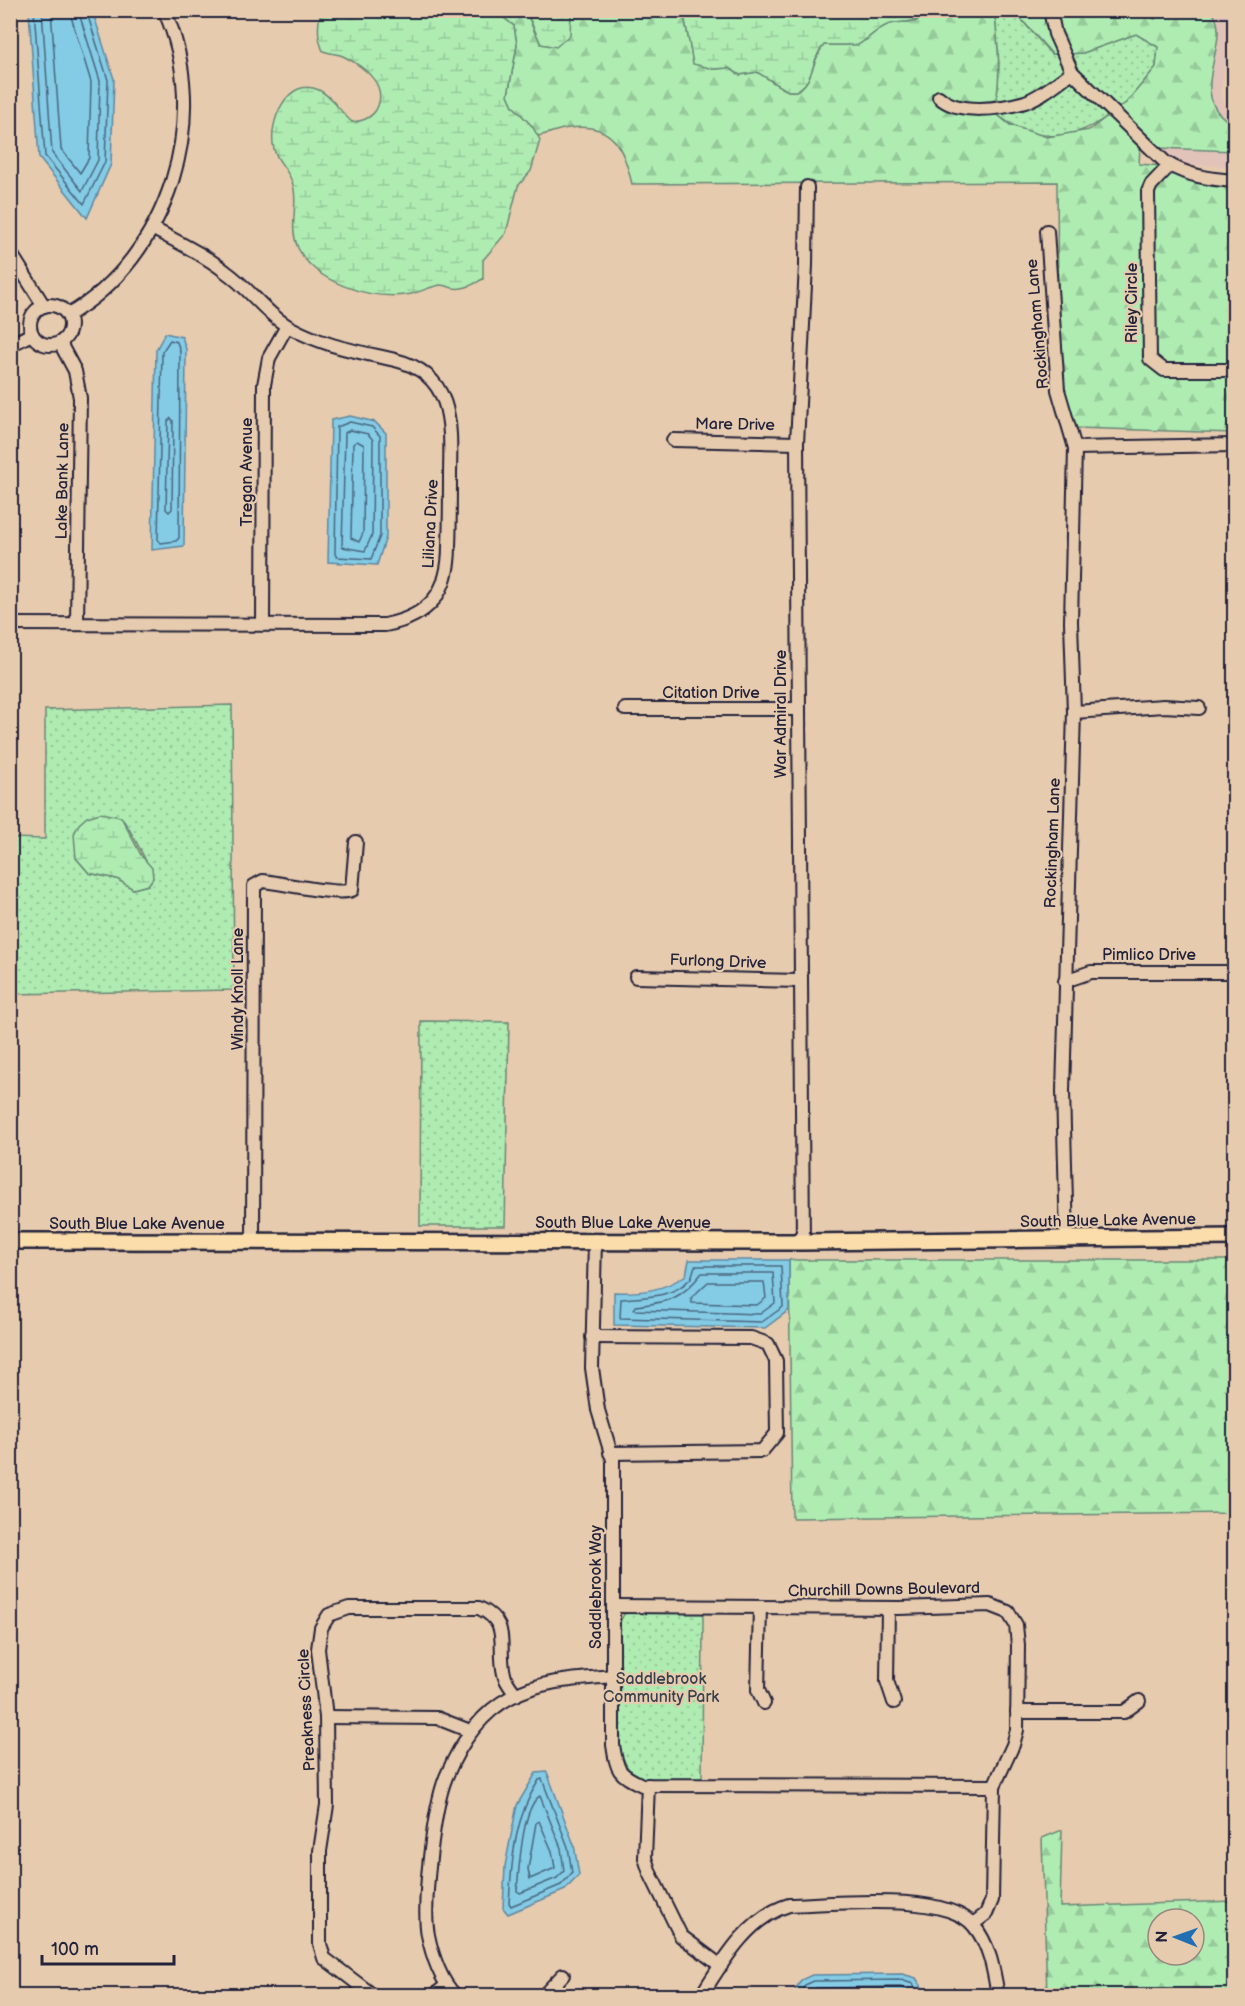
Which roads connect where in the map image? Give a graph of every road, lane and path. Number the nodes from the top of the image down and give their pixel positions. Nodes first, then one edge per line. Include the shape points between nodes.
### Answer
1 (164, 10) edge
2 (1050, 10) edge
3 (1072, 72) junction
4 (939, 97) dead end
5 (1170, 165) junction
6 (1234, 181) edge
7 (807, 187) dead end
8 (152, 228) junction
9 (1047, 231) dead end
10 (10, 252) edge
11 (44, 306) junction
12 (68, 315) junction
13 (287, 326) junction
14 (32, 334) junction
15 (60, 343) junction
16 (10, 345) edge
17 (1234, 369) edge
18 (673, 440) dead end
19 (797, 443) junction
20 (1234, 445) edge
21 (1075, 448) junction
22 (10, 624) edge
23 (77, 624) junction
24 (263, 624) junction
25 (1199, 708) dead end
26 (625, 709) dead end
27 (797, 709) junction
28 (1074, 712) junction
29 (356, 842) dead end
30 (1234, 972) edge
31 (636, 977) dead end
32 (799, 981) junction
33 (1065, 981) junction
34 (1234, 1237) edge
35 (1067, 1239) junction
36 (595, 1240) junction
37 (10, 1241) edge
38 (253, 1242) junction
39 (803, 1242) junction
40 (592, 1337) junction
41 (610, 1453) junction
42 (613, 1606) junction
43 (760, 1607) junction
44 (888, 1608) junction
45 (613, 1676) junction
46 (516, 1695) junction
47 (1139, 1701) dead end
48 (894, 1702) dead end
49 (764, 1703) dead end
50 (1017, 1712) junction
51 (326, 1718) junction
52 (470, 1731) junction
53 (648, 1785) junction
54 (994, 1785) junction
55 (973, 1924) junction
56 (721, 1966) junction
57 (563, 1976) dead end
58 (446, 1986) junction
59 (375, 1995) edge
60 (433, 1995) edge
61 (456, 1995) edge
62 (543, 1995) edge
63 (701, 1995) edge
64 (998, 1995) edge

1 - 8 street via 182,68 183,129 177,165
2 - 3 street via 1055,34
3 - 4 street via 1026,101 990,108 960,107
3 - 5 street
5 - 6 street via 1206,179
5 - 17 street, Riley Circle via 1148,192 1150,359 1164,370
7 - 19 street, War Admiral Drive
8 - 12 street via 136,254 108,285
8 - 13 street, Liliana Drive via 227,272
9 - 21 street, Rockingham Lane via 1058,390
10 - 11 street
11 - 12 street via 57,306
11 - 14 street via 30,321
12 - 15 street via 70,327
13 - 24 street, Tregan Avenue via 269,358 264,385
13 - 24 street, Liliana Drive via 339,349 408,364 430,378 443,394 451,429 449,559 444,583 432,602 423,612 404,621 385,625
14 - 15 street via 42,344
14 - 16 street
15 - 23 street, Lake Bank Lane via 75,371 80,398
18 - 19 street, Mare Drive
19 - 27 street, War Admiral Drive
20 - 21 street
21 - 28 street, Rockingham Lane via 1071,622
22 - 23 street, Liliana Drive
23 - 24 street, Liliana Drive
25 - 28 street via 1164,706
26 - 27 street, Citation Drive
27 - 32 street, War Admiral Drive
28 - 33 street, Rockingham Lane
29 - 38 street, Windy Knoll Lane via 352,890 324,891 263,881 255,886
30 - 33 street, Pimlico Drive via 1091,972
31 - 32 street, Furlong Drive
32 - 39 street, War Admiral Drive
33 - 35 street, Rockingham Lane via 1063,1114
34 - 35 main road, South Blue Lake Avenue
35 - 39 main road, South Blue Lake Avenue
36 - 38 main road, South Blue Lake Avenue
36 - 39 main road, South Blue Lake Avenue
36 - 40 street, Saddlebrook Way
37 - 38 main road, South Blue Lake Avenue
40 - 41 street, Saddlebrook Way via 598,1410
40 - 41 street via 751,1338 768,1344 776,1361 777,1433 762,1451
41 - 42 street, Saddlebrook Way
42 - 43 street, Churchill Downs Boulevard
42 - 45 street, Saddlebrook Way
43 - 44 street, Churchill Downs Boulevard
43 - 49 street via 758,1690
44 - 48 street via 887,1681
44 - 50 street, Churchill Downs Boulevard via 990,1605 1008,1612 1016,1625 1018,1645
45 - 46 street via 565,1680
45 - 53 street, Saddlebrook Way via 616,1768 626,1778
46 - 51 street, Preakness Circle via 504,1676 500,1627 493,1614 479,1608 349,1608 329,1615 321,1628 318,1648
46 - 52 street
47 - 50 street via 1124,1712
50 - 54 street, Churchill Downs Boulevard via 1013,1745
51 - 52 street via 437,1718
51 - 59 street, Preakness Circle via 327,1805 320,1851 320,1944 324,1958
52 - 58 street via 438,1799 426,1906 428,1935
53 - 54 street, Saddlebrook Way
53 - 56 street via 645,1858 650,1873 681,1936
54 - 55 street, Churchill Downs Boulevard via 992,1900 986,1914
55 - 56 street via 942,1908 910,1902 789,1905 773,1910 753,1925
55 - 64 street via 992,1962
56 - 63 street
57 - 62 street
58 - 60 street
58 - 61 street

